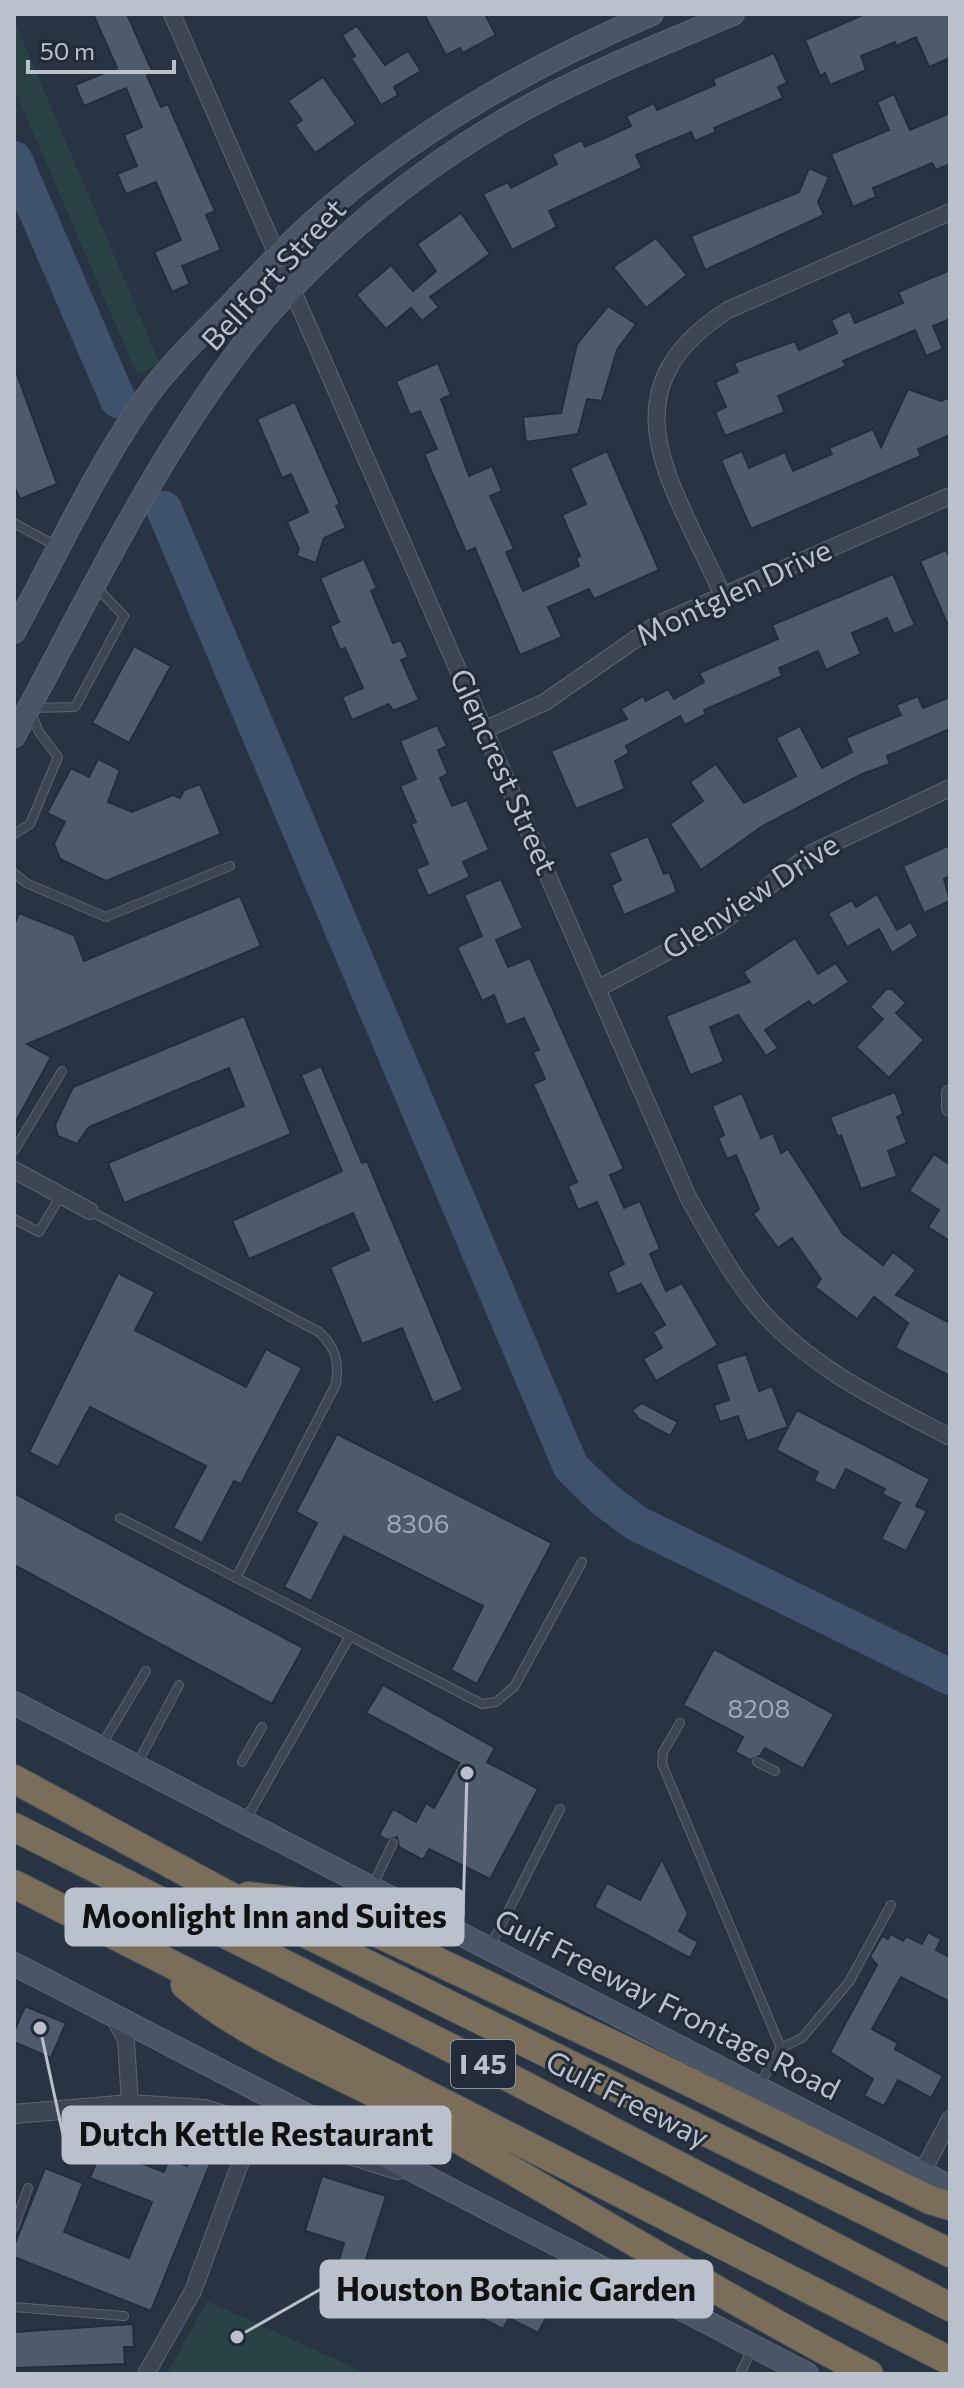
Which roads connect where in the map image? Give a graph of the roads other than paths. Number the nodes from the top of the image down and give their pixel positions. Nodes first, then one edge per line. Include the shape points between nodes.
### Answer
1 (172, 14) edge
2 (652, 14) edge
3 (733, 14) edge
4 (950, 212) edge
5 (279, 255) junction
6 (293, 290) junction
7 (950, 496) edge
8 (14, 523) edge
9 (60, 548) junction
10 (96, 586) junction
11 (722, 594) junction
12 (14, 632) edge
13 (22, 703) edge
14 (484, 730) junction
15 (14, 736) edge
16 (950, 788) edge
17 (14, 834) edge
18 (230, 866) dead end
19 (14, 873) edge
20 (597, 989) junction
21 (62, 1071) dead end
22 (950, 1093) edge
23 (950, 1108) edge
24 (14, 1151) edge
25 (14, 1170) edge
26 (61, 1195) junction
27 (90, 1211) joint
28 (14, 1219) edge
29 (950, 1437) edge
30 (120, 1518) dead end
31 (582, 1562) dead end
32 (236, 1578) junction
33 (350, 1636) junction
34 (146, 1671) dead end
35 (179, 1685) dead end
36 (14, 1703) edge
37 (680, 1723) dead end
38 (262, 1727) dead end
39 (99, 1749) junction
40 (242, 1762) dead end
41 (757, 1762) dead end
42 (135, 1767) junction
43 (775, 1771) dead end
44 (14, 1779) edge
45 (560, 1809) dead end
46 (244, 1822) junction
47 (14, 1827) edge
48 (393, 1843) dead end
49 (14, 1884) edge
50 (371, 1887) junction
51 (226, 1894) junction
52 (891, 1905) dead end
53 (490, 1948) junction
54 (148, 1954) junction
55 (14, 1964) edge
56 (114, 2017) junction
57 (781, 2048) junction
58 (759, 2085) junction
59 (130, 2104) junction
60 (14, 2114) edge
61 (950, 2119) edge
62 (255, 2123) junction
63 (923, 2171) junction
64 (437, 2184) junction
65 (950, 2187) edge
66 (28, 2188) dead end
67 (950, 2206) edge
68 (14, 2227) edge
69 (950, 2253) edge
70 (14, 2307) edge
71 (950, 2307) edge
72 (124, 2316) dead end
73 (753, 2346) junction
74 (950, 2361) edge
75 (778, 2368) edge
76 (146, 2374) edge
77 (740, 2374) edge
78 (807, 2374) edge
79 (869, 2374) edge

1 - 5 street, Glencrest Street
2 - 5 main road, Bellfort Street via 544,63 455,115 398,153
3 - 6 main road, Bellfort Street via 614,65 503,122 375,210
4 - 11 street via 728,310 696,331 674,355 654,415 658,449
5 - 6 street, Glencrest Street
5 - 9 main road, Bellfort Street via 139,407
6 - 10 main road, Bellfort Street via 226,367 118,538
6 - 14 street, Glencrest Street
7 - 11 street, Montglen Drive
8 - 9 lane
9 - 12 main road, Bellfort Street
10 - 13 main road, Bellfort Street
10 - 13 lane via 124,616 75,707
11 - 14 street, Montglen Drive via 656,625 545,702
13 - 15 main road, Bellfort Street
13 - 17 lane via 58,757 30,824
14 - 20 street, Glencrest Street
16 - 20 street, Glenview Drive via 812,853 718,925
18 - 19 lane via 106,917
20 - 29 street, Glencrest Street via 688,1197 758,1306 802,1350 856,1388
21 - 24 lane
22 - 23 street
25 - 26 street
26 - 27 street
26 - 28 lane via 39,1232
27 - 32 lane via 319,1332 339,1363 336,1384
30 - 32 lane
31 - 33 lane via 514,1687 496,1702 482,1704
32 - 33 lane
33 - 46 lane
34 - 39 lane
35 - 42 lane
36 - 39 main road, Gulf Freeway Frontage Road
37 - 57 lane via 662,1764
38 - 40 lane
39 - 42 main road, Gulf Freeway Frontage Road
41 - 43 lane
42 - 46 main road, Gulf Freeway Frontage Road
44 - 51 highway, Gulf Freeway / I 45
45 - 53 lane
46 - 50 main road, Gulf Freeway Frontage Road
47 - 71 highway, Gulf Freeway / I 45
48 - 50 lane
49 - 54 highway, I 45
50 - 53 main road, Gulf Freeway Frontage Road
51 - 67 highway via 316,1904
51 - 69 highway, Gulf Freeway / I 45
52 - 57 lane via 825,2014 802,2038
53 - 58 main road, Gulf Freeway Frontage Road
54 - 74 highway, I 45
54 - 79 highway via 214,2010 414,2114 712,2290
55 - 56 main road
56 - 59 street via 126,2040
56 - 64 main road
57 - 58 lane
58 - 63 main road, Gulf Freeway Frontage Road
59 - 60 street
59 - 62 street via 205,2109
61 - 63 street
62 - 64 street
62 - 76 street via 193,2291
63 - 65 main road, Gulf Freeway Frontage Road
64 - 73 main road
66 - 68 lane
70 - 72 lane
73 - 75 main road
73 - 77 lane
75 - 78 main road

